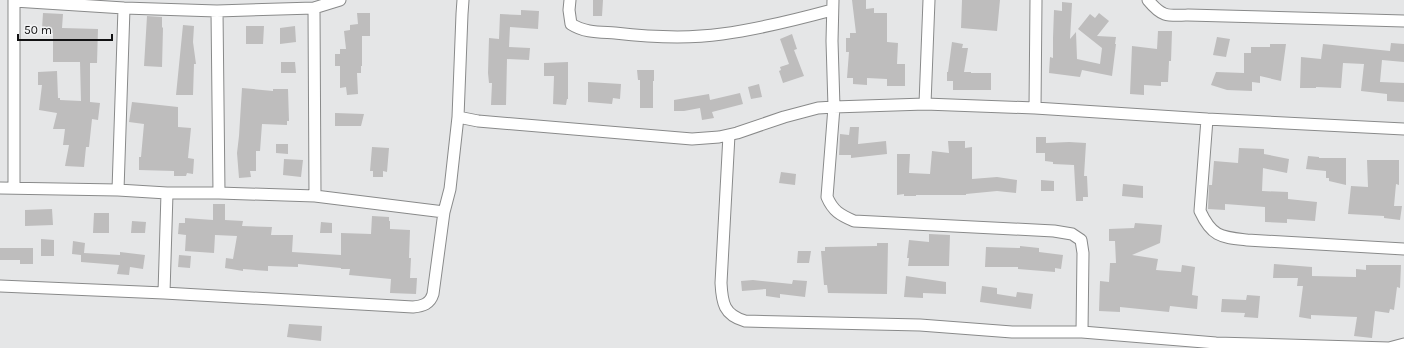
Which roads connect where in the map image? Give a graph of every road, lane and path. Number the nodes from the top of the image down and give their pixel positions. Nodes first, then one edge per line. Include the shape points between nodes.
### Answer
1 (14, 0) edge
2 (340, 0) edge
3 (463, 0) edge
4 (570, 0) edge
5 (929, 0) edge
6 (1036, 0) edge
7 (1148, 0) edge
8 (832, 5) edge
9 (124, 8) junction
10 (314, 8) junction
11 (217, 11) junction
12 (1404, 21) edge
13 (926, 104) junction
14 (834, 107) junction
15 (1035, 108) junction
16 (458, 117) junction
17 (1207, 119) junction
18 (1404, 129) edge
19 (729, 135) junction
20 (0, 188) edge
21 (14, 188) junction
22 (118, 190) junction
23 (166, 193) junction
24 (219, 193) junction
25 (315, 196) junction
26 (444, 212) junction
27 (1404, 248) edge
28 (0, 286) edge
29 (164, 293) junction
30 (1082, 332) junction
31 (1404, 344) edge

1 - 9 street
1 - 21 street
2 - 10 street
3 - 16 street
4 - 8 street via 571,24 579,29 679,37 720,35 768,26
5 - 13 street
6 - 15 street
7 - 12 street via 1163,14 1172,16
8 - 14 street
9 - 11 street
9 - 22 street
10 - 11 street
10 - 25 street
11 - 24 street
13 - 14 street
13 - 15 street
14 - 19 street via 818,108 784,117
14 - 30 street via 827,197 832,207 854,221 1072,234 1081,240 1083,252
15 - 17 street
16 - 19 street via 478,121 692,139
16 - 26 street via 450,189
17 - 18 street
17 - 27 street via 1200,211 1206,224 1216,234 1247,240
19 - 30 street via 721,290 725,308 737,318 745,321 920,325 1012,332
20 - 21 street
21 - 22 street
22 - 23 street
23 - 24 street
23 - 29 street
24 - 25 street
25 - 26 street
26 - 29 street via 433,294 426,304 421,306
28 - 29 street
30 - 31 street via 1216,344 1389,348

